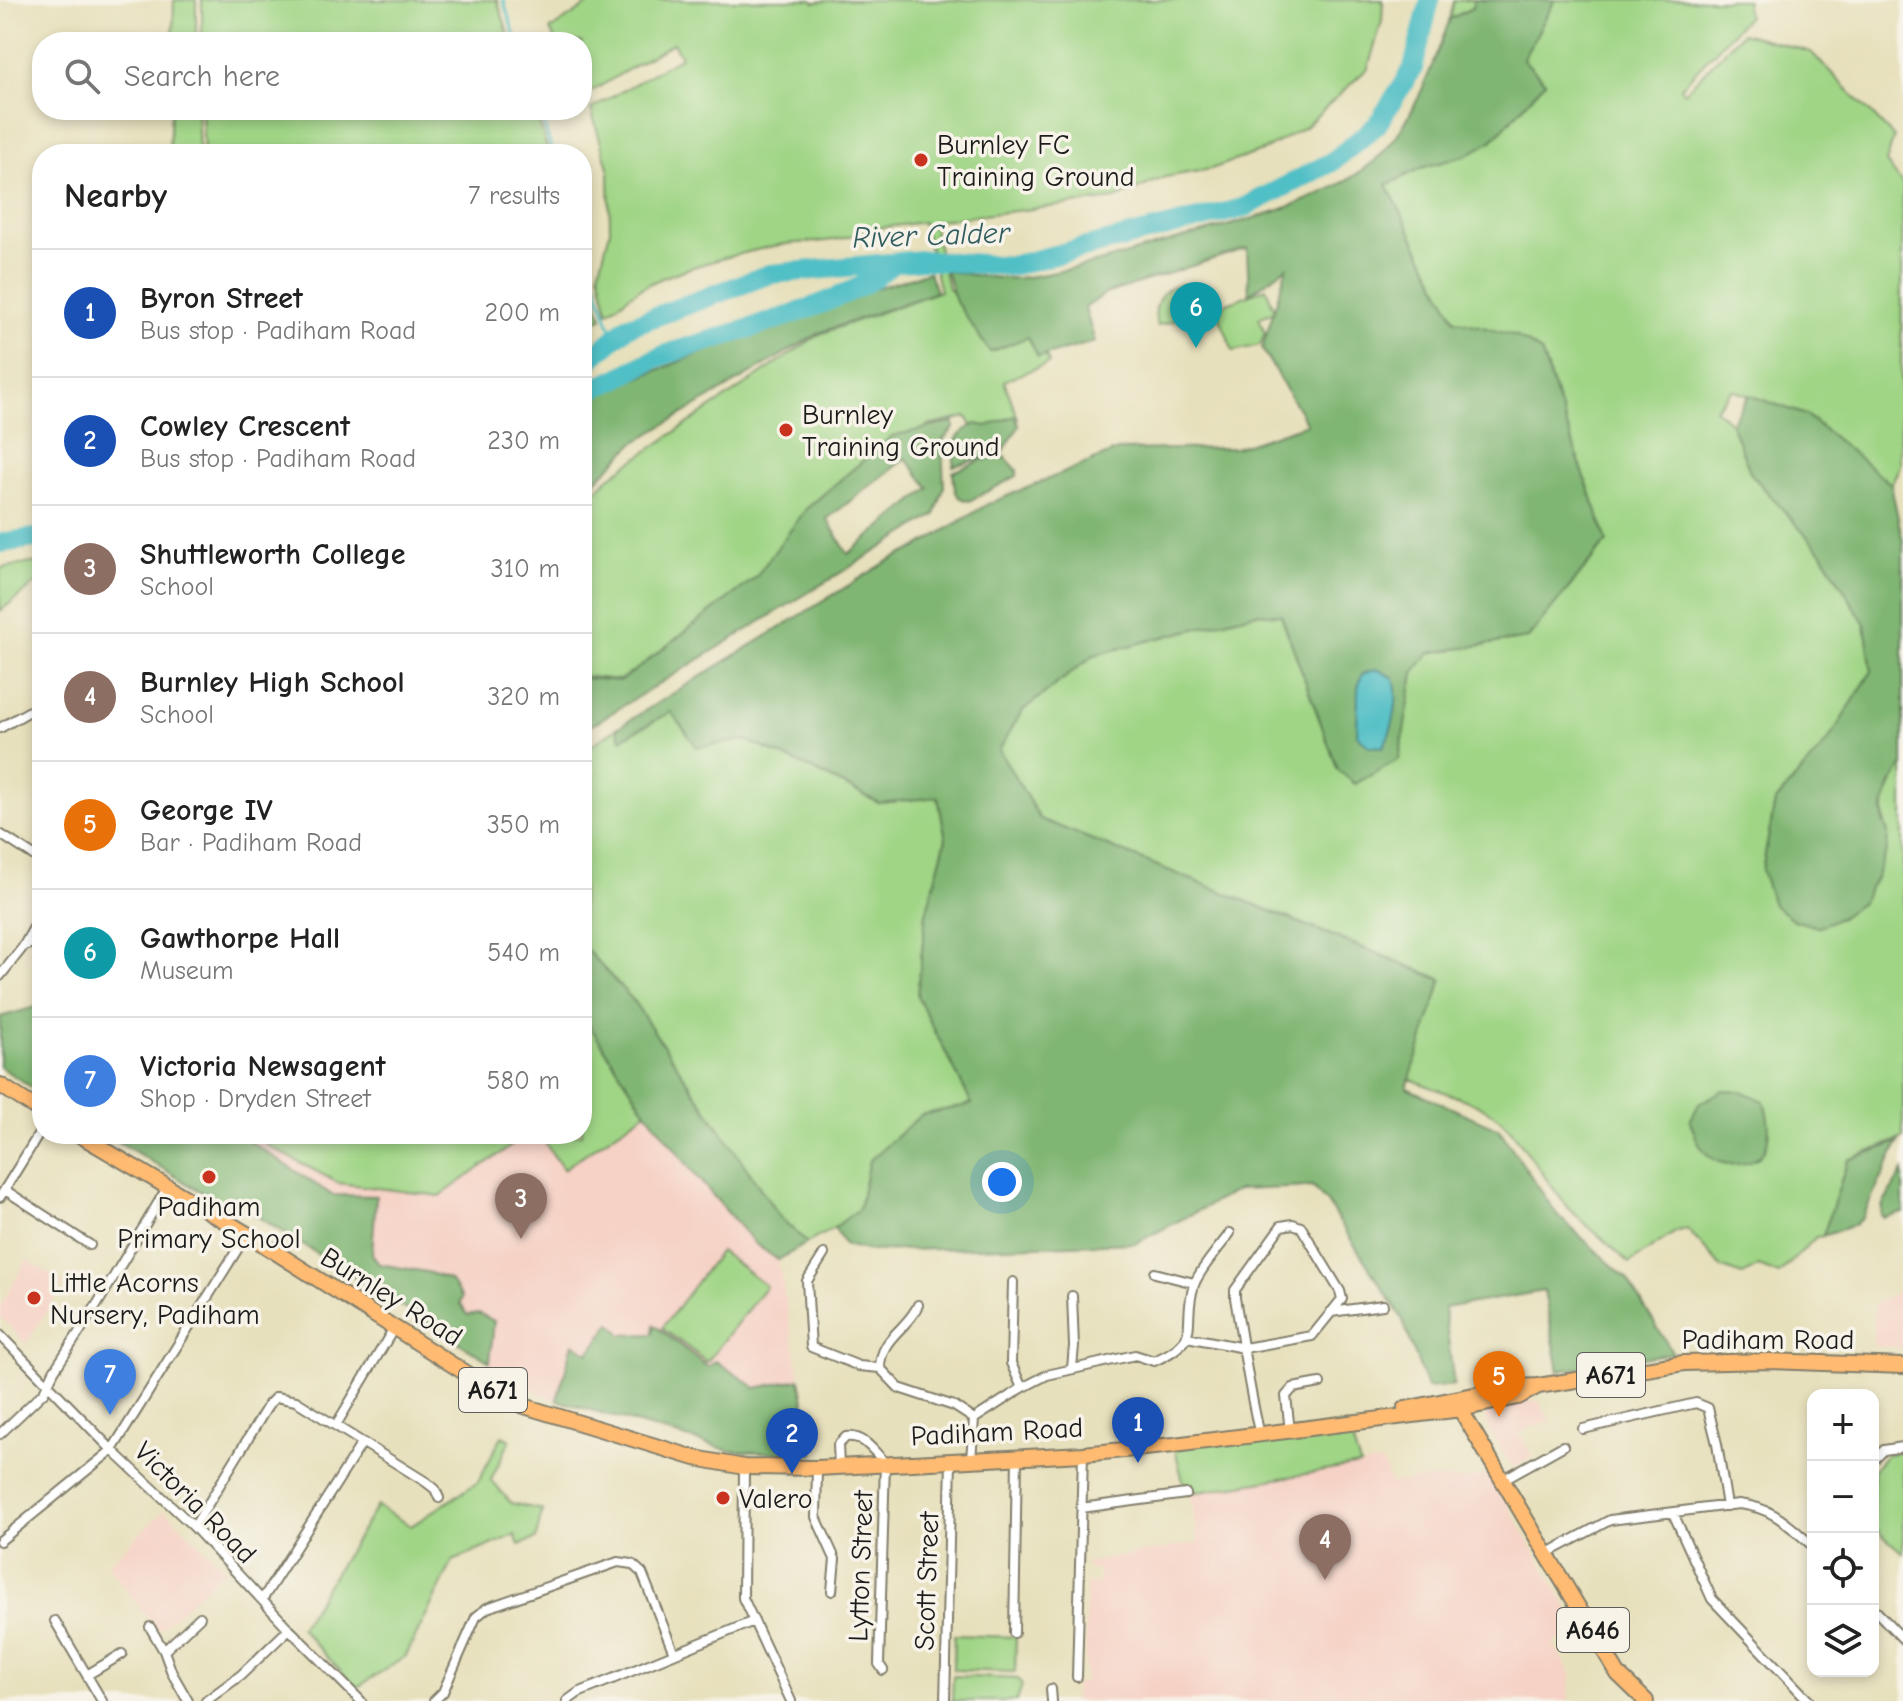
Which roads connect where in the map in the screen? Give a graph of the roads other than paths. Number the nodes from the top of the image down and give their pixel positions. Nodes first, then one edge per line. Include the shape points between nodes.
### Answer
1 (32, 710) edge
2 (0, 728) edge
3 (0, 834) edge
4 (32, 854) edge
5 (32, 931) edge
6 (32, 944) edge
7 (23, 947) junction
8 (0, 976) edge
9 (0, 1085) edge
10 (32, 1106) edge
11 (33, 1144) edge
12 (94, 1144) edge
13 (167, 1188) junction
14 (2, 1194) edge
15 (1230, 1233) dead end
16 (247, 1234) junction
17 (90, 1245) dead end
18 (824, 1254) dead end
19 (1155, 1273) dead end
20 (1013, 1282) dead end
21 (1194, 1283) junction
22 (1072, 1296) dead end
23 (918, 1305) dead end
24 (1383, 1305) dead end
25 (1331, 1313) junction
26 (394, 1328) junction
27 (1187, 1337) junction
28 (1, 1338) edge
29 (1244, 1348) junction
30 (1903, 1366) edge
31 (880, 1368) junction
32 (1072, 1368) junction
33 (48, 1383) junction
34 (1320, 1383) dead end
35 (1022, 1388) junction
36 (1457, 1404) junction
37 (974, 1419) junction
38 (336, 1425) junction
39 (1583, 1429) dead end
40 (1290, 1431) junction
41 (0, 1434) edge
42 (1260, 1435) junction
43 (362, 1443) junction
44 (1563, 1446) dead end
45 (1903, 1447) edge
46 (1879, 1448) edge
47 (112, 1450) junction
48 (1884, 1450) junction
49 (1083, 1454) junction
50 (1879, 1455) edge
51 (1017, 1458) junction
52 (971, 1460) junction
53 (951, 1461) junction
54 (885, 1463) junction
55 (839, 1466) junction
56 (744, 1467) junction
57 (817, 1468) junction
58 (1504, 1479) junction
59 (1186, 1494) dead end
60 (439, 1498) dead end
61 (1727, 1506) junction
62 (1081, 1508) junction
63 (1673, 1513) junction
64 (194, 1527) junction
65 (0, 1541) edge
66 (1807, 1541) edge
67 (1548, 1553) junction
68 (832, 1591) dead end
69 (262, 1600) junction
70 (1879, 1614) edge
71 (200, 1617) dead end
72 (55, 1621) dead end
73 (754, 1621) junction
74 (150, 1627) dead end
75 (289, 1629) junction
76 (1014, 1633) dead end
77 (1903, 1639) edge
78 (164, 1651) junction
79 (674, 1653) junction
80 (122, 1654) dead end
81 (883, 1670) dead end
82 (87, 1675) junction
83 (1077, 1677) dead end
84 (1051, 1689) dead end
85 (102, 1701) edge
86 (188, 1701) edge
87 (206, 1701) edge
88 (361, 1701) edge
89 (434, 1701) edge
90 (567, 1701) edge
91 (791, 1701) edge
92 (945, 1701) edge
93 (1052, 1701) edge
94 (1646, 1701) edge
95 (1809, 1701) edge

1 - 2 street
3 - 4 street
5 - 7 street
6 - 7 street
7 - 8 street
9 - 10 main road
11 - 14 street
12 - 13 main road, Burnley Road / A671
13 - 16 main road, Burnley Road / A671
13 - 33 street
14 - 17 street
15 - 21 street
16 - 26 main road, Burnley Road / A671
16 - 47 street
18 - 31 street via 807,1281 811,1347 859,1366
19 - 21 street
20 - 35 street via 1011,1363
21 - 27 street
22 - 32 street
23 - 31 street via 896,1330
24 - 25 street
25 - 29 street via 1312,1336
25 - 29 street via 1342,1299 1340,1291 1301,1227 1281,1226 1235,1290
26 - 38 street
26 - 56 main road, Burnley Road / A671 via 524,1406 695,1458
27 - 29 street
27 - 32 street via 1176,1352 1154,1361 1135,1355
28 - 33 street, Victoria Road
29 - 42 street
30 - 36 main road, Padiham Road / A671 via 1684,1363
31 - 37 street via 899,1388 954,1406
32 - 35 street
33 - 41 street
33 - 47 street, Victoria Road
34 - 40 street via 1293,1388 1286,1396
35 - 37 street
36 - 40 main road, Padiham Road / A671
36 - 58 main road, A646
37 - 52 street
38 - 43 street
38 - 64 street via 296,1401 276,1397
39 - 61 street via 1696,1403 1708,1408
40 - 42 main road, Padiham Road / A671
42 - 49 main road, Padiham Road / A671
43 - 60 street via 426,1482
43 - 69 street
44 - 58 street
45 - 48 street
46 - 48 street
47 - 64 street, Victoria Road
47 - 65 street
48 - 50 street
49 - 51 main road, Padiham Road / A671
49 - 62 street
51 - 52 main road, Padiham Road / A671
51 - 76 street
52 - 53 main road, Padiham Road / A671
53 - 54 main road, Padiham Road / A671
53 - 92 street, Scott Street
54 - 55 main road, Padiham Road / A671
54 - 55 street via 856,1436 838,1445
54 - 81 street, Lytton Street via 879,1664
55 - 57 main road, Padiham Road / A671
56 - 57 main road, Padiham Road / A671
56 - 73 street via 743,1598
57 - 68 street via 816,1517 835,1559
58 - 67 main road, A646
59 - 62 street
61 - 63 street
61 - 66 street via 1774,1513
62 - 83 street
63 - 67 street via 1610,1520
63 - 95 street via 1712,1599
64 - 69 street, Victoria Road
67 - 94 main road, A646 via 1618,1674
69 - 75 street, Victoria Road
70 - 77 street
71 - 78 street
72 - 82 street
73 - 79 street
73 - 91 street
74 - 78 street
75 - 87 street
75 - 88 street, Victoria Road
78 - 86 street
79 - 89 street via 642,1573 632,1564 618,1562 487,1608 476,1617 443,1692
79 - 90 street
80 - 82 street
82 - 85 street
84 - 93 street

